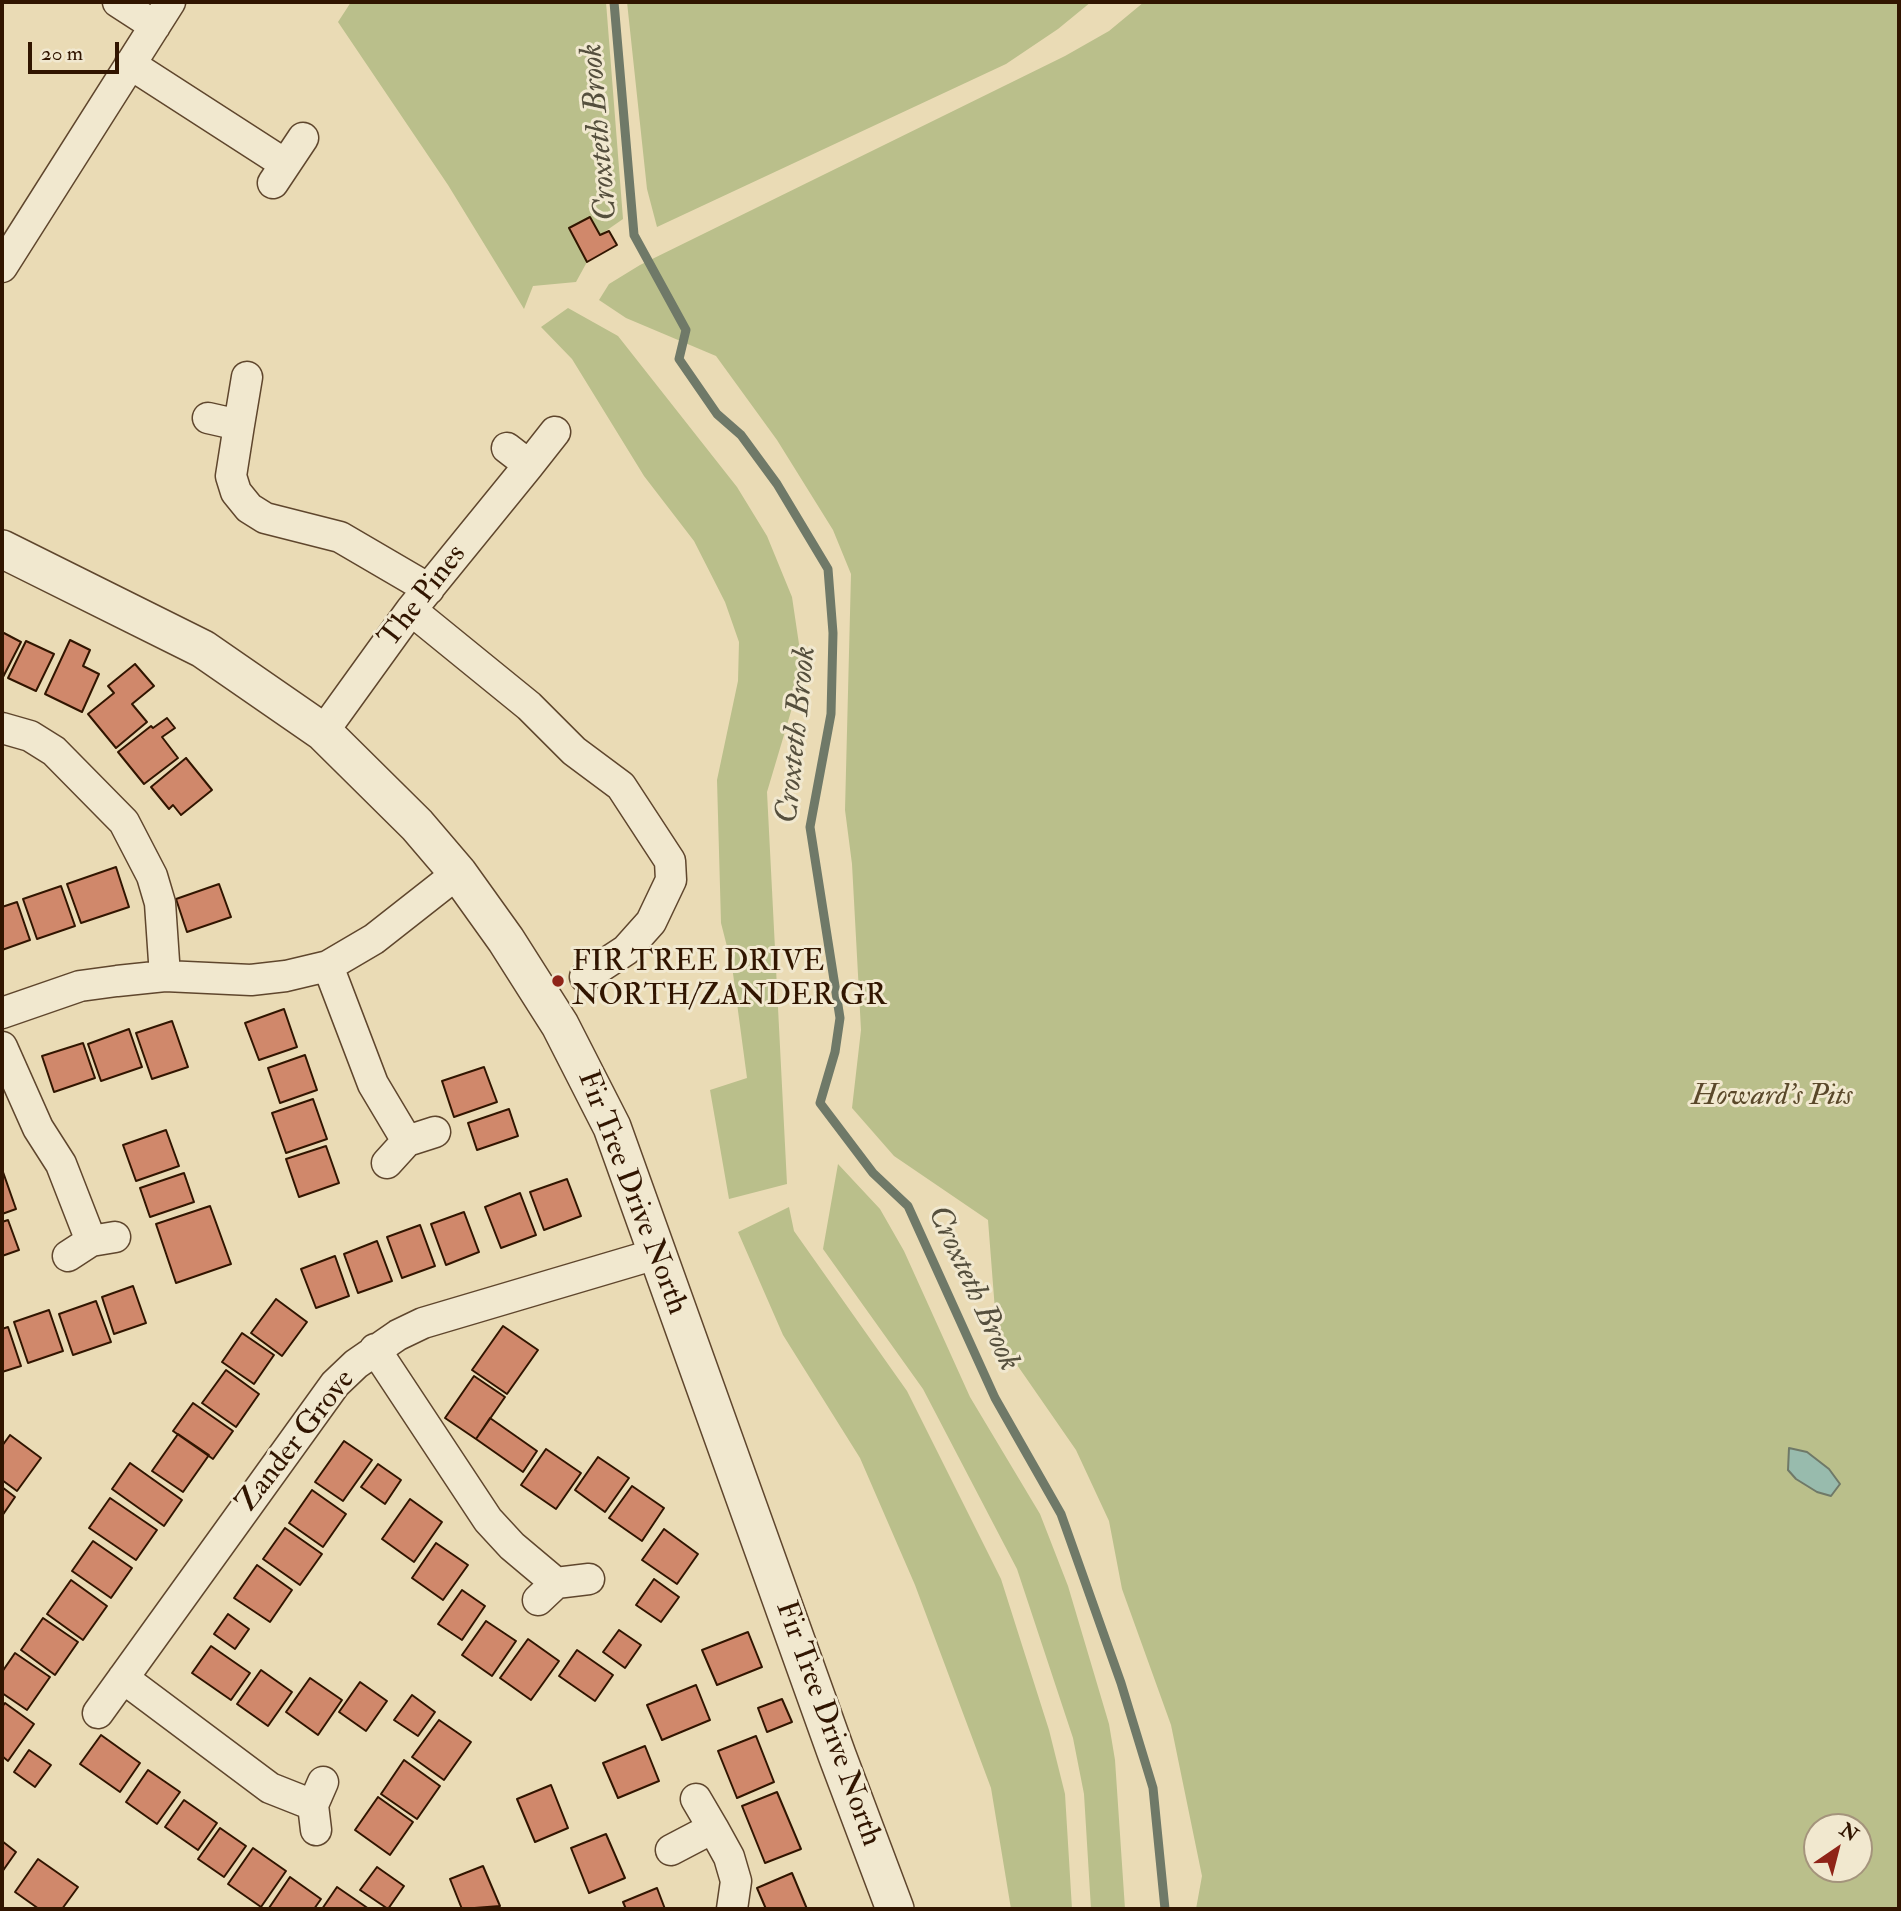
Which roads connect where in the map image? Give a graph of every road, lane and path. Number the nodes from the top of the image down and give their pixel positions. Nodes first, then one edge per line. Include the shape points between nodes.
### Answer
1 (118, 2) edge
2 (163, 14) edge
3 (130, 64) junction
4 (303, 138) dead end
5 (5, 251) edge
6 (247, 377) dead end
7 (208, 418) dead end
8 (239, 425) junction
9 (555, 432) dead end
10 (2, 548) edge
11 (420, 599) junction
12 (2, 728) edge
13 (323, 732) junction
14 (458, 873) junction
15 (328, 966) junction
16 (165, 976) junction
17 (585, 977) dead end
18 (2, 1013) edge
19 (2, 1046) edge
20 (387, 1163) dead end
21 (92, 1245) dead end
22 (656, 1254) junction
23 (375, 1349) junction
24 (589, 1579) dead end
25 (123, 1678) junction
26 (98, 1713) dead end
27 (696, 1799) dead end
28 (317, 1805) dead end
29 (713, 1828) junction
30 (671, 1850) dead end
31 (732, 1909) edge
32 (895, 1909) edge

1 - 2 street
2 - 3 street
3 - 4 street via 279,174
3 - 5 street
6 - 8 street
7 - 8 street
8 - 11 street via 231,476 249,508 265,518 340,537
9 - 11 street, The Pines via 518,457
10 - 13 street, Fir Tree Drive North via 203,649
11 - 13 street, The Pines
11 - 17 street via 574,751 621,786 670,861 671,880 651,922 626,950
12 - 16 street via 30,736 54,751 124,822 152,876 160,904
13 - 14 street, Fir Tree Drive North via 372,778
14 - 15 street via 374,939
14 - 22 street, Fir Tree Drive North via 506,940 586,1074 612,1126
15 - 16 street via 250,980
15 - 20 street via 373,1084 421,1137
16 - 18 street via 80,986
19 - 21 street via 38,1128 61,1164
22 - 23 street, Zander Grove via 423,1323
22 - 32 street, Fir Tree Drive North
23 - 24 street via 488,1520 547,1592
23 - 25 street, Zander Grove via 335,1384
25 - 26 street, Zander Grove
25 - 28 street via 270,1788
27 - 29 street
29 - 30 street
29 - 31 street via 736,1881

